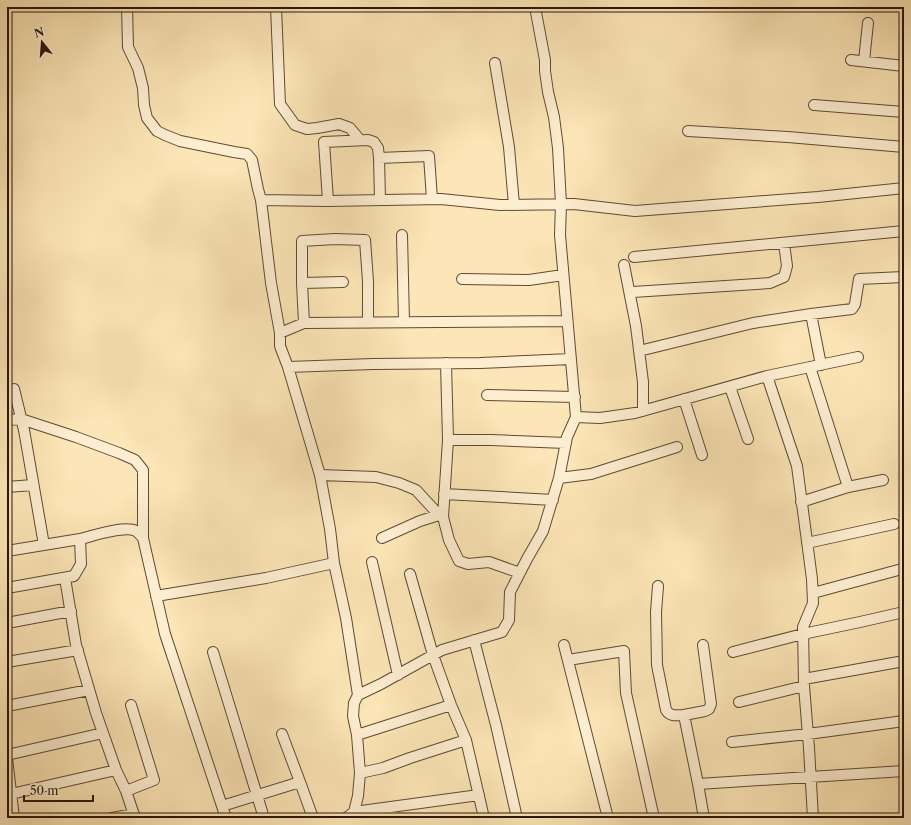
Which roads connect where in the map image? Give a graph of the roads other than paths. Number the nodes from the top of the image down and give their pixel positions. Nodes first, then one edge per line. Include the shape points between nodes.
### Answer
1 (127, 7) edge
2 (276, 7) edge
3 (535, 7) edge
4 (868, 23) dead end
5 (851, 60) dead end
6 (864, 61) junction
7 (495, 63) dead end
8 (904, 66) edge
9 (814, 105) dead end
10 (904, 112) edge
11 (688, 131) dead end
12 (360, 140) junction
13 (904, 147) edge
14 (379, 158) junction
15 (904, 188) edge
16 (432, 199) junction
17 (261, 200) junction
18 (380, 200) junction
19 (328, 201) junction
20 (560, 204) junction
21 (514, 205) junction
22 (904, 231) edge
23 (402, 234) dead end
24 (784, 243) junction
25 (634, 257) dead end
26 (624, 265) dead end
27 (563, 275) junction
28 (904, 277) edge
29 (462, 279) dead end
30 (343, 282) dead end
31 (302, 283) junction
32 (630, 291) junction
33 (811, 314) junction
34 (568, 321) junction
35 (404, 322) junction
36 (304, 323) junction
37 (368, 323) junction
38 (280, 333) junction
39 (639, 351) junction
40 (858, 357) dead end
41 (571, 359) junction
42 (446, 363) junction
43 (821, 365) junction
44 (288, 367) junction
45 (810, 367) junction
46 (767, 376) junction
47 (730, 387) junction
48 (14, 389) dead end
49 (487, 396) dead end
50 (575, 397) junction
51 (684, 399) junction
52 (643, 411) junction
53 (576, 417) junction
54 (21, 419) junction
55 (7, 420) edge
56 (448, 440) junction
57 (748, 440) dead end
58 (566, 442) junction
59 (677, 447) dead end
60 (702, 455) dead end
61 (320, 475) junction
62 (559, 478) junction
63 (883, 480) dead end
64 (33, 485) junction
65 (7, 487) edge
66 (848, 488) junction
67 (444, 494) junction
68 (553, 500) junction
69 (802, 502) junction
70 (441, 516) junction
71 (894, 524) dead end
72 (143, 538) junction
73 (382, 538) dead end
74 (80, 539) junction
75 (807, 543) junction
76 (44, 545) junction
77 (7, 551) edge
78 (372, 562) dead end
79 (334, 563) junction
80 (902, 569) dead end
81 (520, 572) junction
82 (410, 574) dead end
83 (65, 578) junction
84 (658, 586) dead end
85 (7, 588) edge
86 (813, 593) junction
87 (156, 596) junction
88 (71, 611) junction
89 (904, 612) edge
90 (7, 623) edge
91 (804, 634) junction
92 (474, 640) junction
93 (703, 645) dead end
94 (564, 646) dead end
95 (78, 650) junction
96 (213, 652) dead end
97 (732, 652) dead end
98 (433, 655) junction
99 (568, 660) junction
100 (904, 661) edge
101 (7, 662) edge
102 (398, 675) junction
103 (804, 682) junction
104 (89, 690) junction
105 (358, 695) junction
106 (739, 702) dead end
107 (451, 705) junction
108 (7, 706) edge
109 (131, 706) dead end
110 (684, 714) junction
111 (904, 721) edge
112 (103, 733) junction
113 (282, 734) dead end
114 (808, 734) junction
115 (357, 736) junction
116 (466, 740) junction
117 (732, 742) dead end
118 (7, 755) edge
119 (7, 758) edge
120 (116, 770) junction
121 (904, 771) edge
122 (360, 773) junction
123 (811, 777) junction
124 (300, 782) junction
125 (698, 784) junction
126 (126, 791) junction
127 (11, 794) junction
128 (257, 795) junction
129 (479, 795) junction
130 (222, 806) junction
131 (392, 807) junction
132 (350, 815) edge
133 (135, 816) edge
134 (14, 818) edge
135 (112, 818) edge
136 (226, 818) edge
137 (264, 818) edge
138 (313, 818) edge
139 (393, 818) edge
140 (484, 818) edge
141 (517, 818) edge
142 (608, 818) edge
143 (654, 818) edge
144 (704, 818) edge
145 (813, 818) edge

1 - 17 street via 128,47 140,75 147,118 157,131 180,141 247,154 252,160
2 - 12 street via 280,104 295,125 307,129 339,124 350,128
3 - 20 street via 558,148
4 - 6 street
5 - 6 street
6 - 8 street
7 - 21 street via 509,147
9 - 10 street
11 - 13 street
12 - 14 street via 374,142 378,148
12 - 19 street via 324,142
14 - 16 street via 429,152
14 - 18 street
15 - 20 street via 635,211
16 - 18 street
16 - 21 street
17 - 19 street
17 - 38 street
18 - 19 street
20 - 21 street
20 - 27 street
22 - 24 street
23 - 35 street
24 - 25 street
24 - 32 street via 787,266 784,278 770,283
26 - 32 street
27 - 29 street via 529,280
27 - 34 street
28 - 33 street via 859,279 852,309
30 - 31 street
31 - 36 street
31 - 37 street via 302,241 365,240
32 - 39 street
33 - 39 street via 753,323
33 - 43 street
34 - 35 street
34 - 41 street
35 - 37 street
36 - 37 street
36 - 38 street
38 - 44 street via 280,346
39 - 52 street
40 - 43 street
41 - 42 street
41 - 50 street
42 - 44 street
42 - 56 street
43 - 45 street
44 - 61 street
45 - 46 street
45 - 66 street
46 - 47 street
46 - 69 street via 797,466
47 - 51 street
47 - 57 street
48 - 54 street
49 - 50 street
50 - 53 street
51 - 52 street
51 - 60 street
52 - 53 street via 600,418
53 - 58 street
54 - 55 street
54 - 64 street
54 - 72 street via 119,452 135,460 142,470
56 - 58 street
56 - 67 street
58 - 62 street
59 - 62 street via 591,474
61 - 70 street via 376,477 399,483 416,490
61 - 79 street
62 - 68 street
63 - 66 street
64 - 65 street
64 - 76 street
66 - 69 street
67 - 68 street
67 - 70 street
68 - 81 street via 543,531
69 - 75 street
70 - 73 street via 420,521
70 - 81 street via 459,561 468,564 488,562
71 - 75 street
72 - 74 street via 131,529
72 - 87 street
74 - 76 street
74 - 83 street via 81,564 74,576
75 - 86 street
76 - 77 street
78 - 102 street
79 - 87 street via 266,578
79 - 105 street
80 - 86 street
81 - 92 street via 510,592 509,620 502,632
82 - 98 street
83 - 85 street
83 - 88 street
84 - 110 street via 657,665 666,710 670,714
86 - 91 street via 813,603 803,626
87 - 130 street via 165,634
88 - 90 street
88 - 95 street
89 - 91 street
91 - 97 street
91 - 103 street
92 - 98 street
92 - 141 street
93 - 110 street via 711,704 706,711
94 - 99 street
95 - 101 street
95 - 104 street
96 - 128 street
98 - 102 street
98 - 107 street
99 - 142 street
99 - 143 street via 624,651 626,693
100 - 103 street
102 - 105 street
103 - 106 street
103 - 114 street
104 - 108 street
104 - 112 street
105 - 115 street via 354,703 353,716
107 - 115 street
107 - 116 street
109 - 126 street via 154,780
110 - 125 street
111 - 114 street
112 - 118 street
112 - 120 street
113 - 124 street
114 - 117 street
114 - 123 street
115 - 122 street
116 - 122 street via 383,768
116 - 129 street
119 - 127 street
120 - 126 street
120 - 127 street
121 - 123 street
122 - 132 street via 358,796
123 - 125 street
123 - 145 street
124 - 128 street
124 - 138 street
125 - 144 street
126 - 133 street
127 - 134 street
128 - 130 street
128 - 137 street
129 - 131 street
129 - 140 street
130 - 136 street
131 - 132 street
131 - 139 street
133 - 135 street

